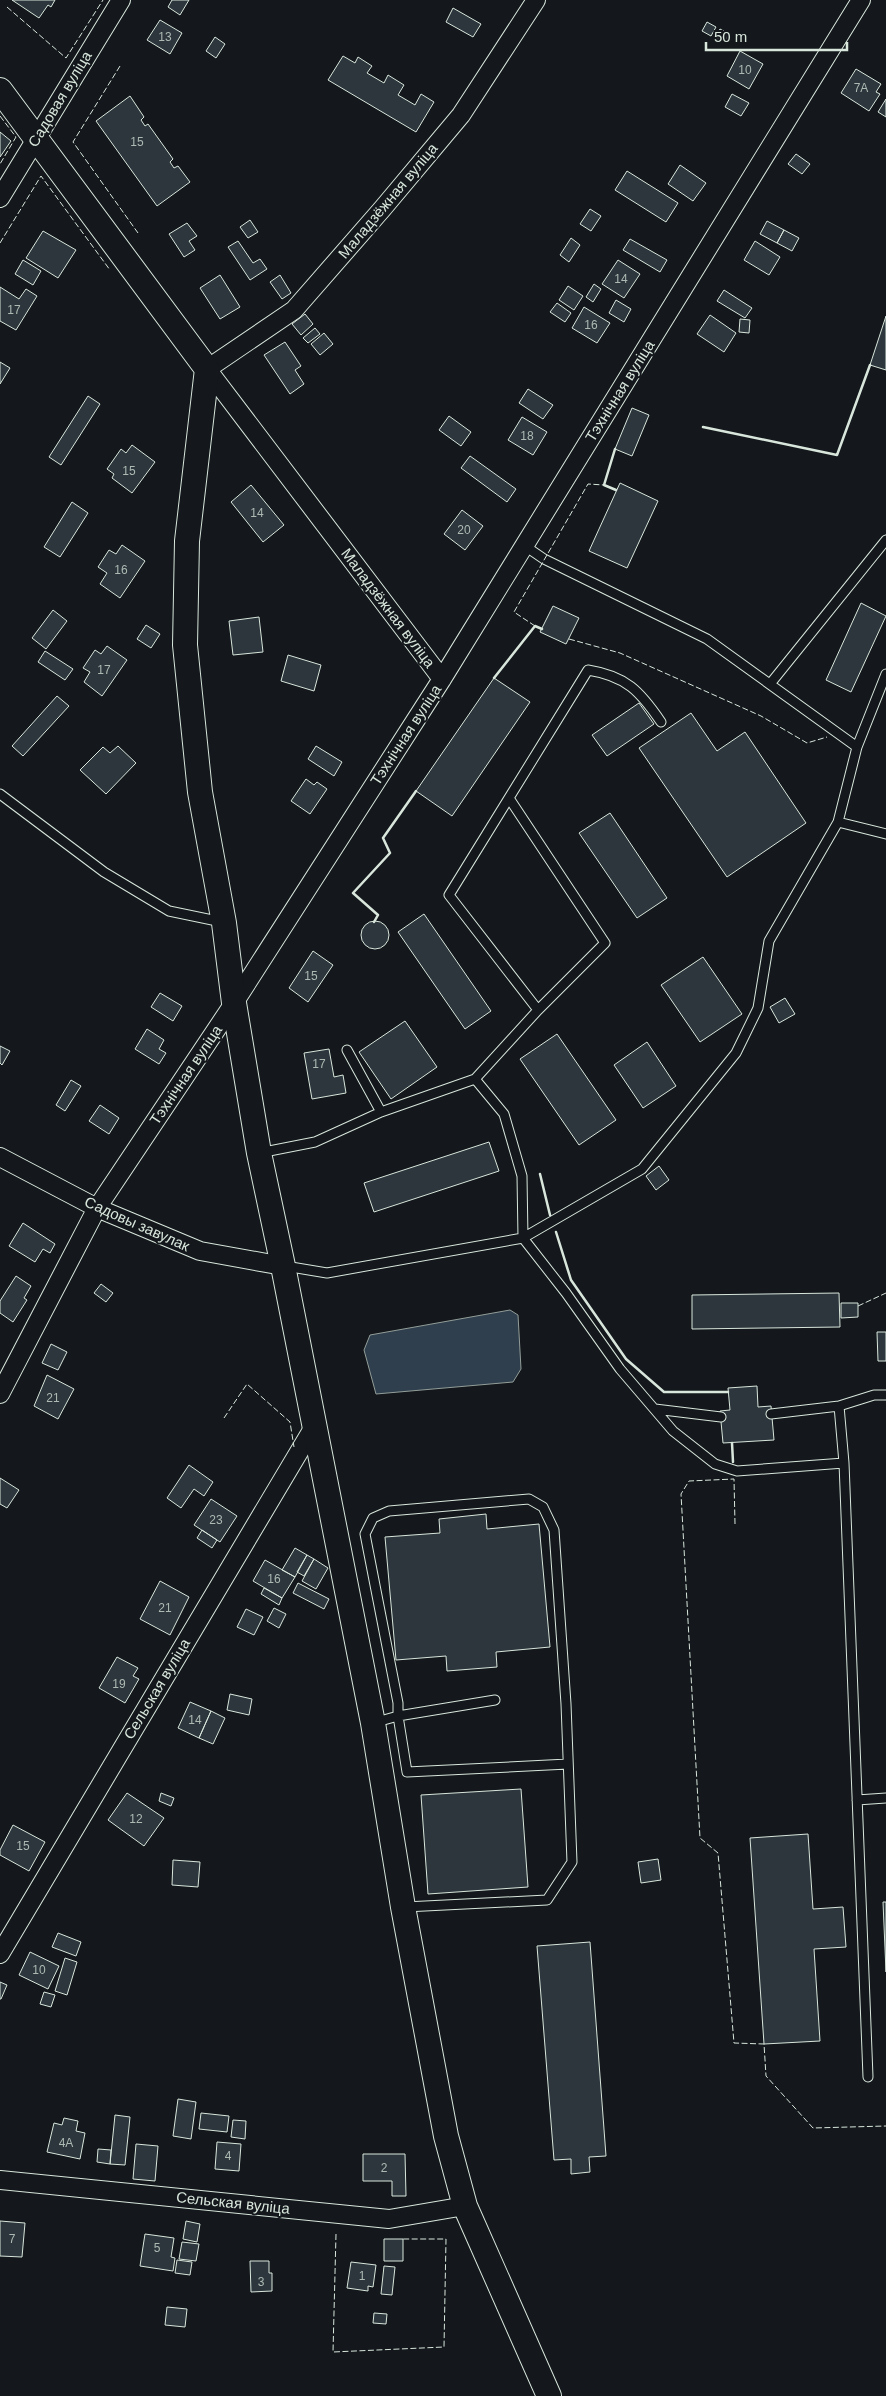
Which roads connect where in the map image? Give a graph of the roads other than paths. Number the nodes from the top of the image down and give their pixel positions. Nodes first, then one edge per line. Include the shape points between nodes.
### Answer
1 (122, 0) edge
2 (536, 0) edge
3 (861, 0) edge
4 (0, 90) edge
5 (36, 139) junction
6 (0, 198) edge
7 (207, 370) junction
8 (886, 540) edge
9 (525, 546) junction
10 (886, 674) edge
11 (442, 679) junction
12 (770, 684) junction
13 (661, 722) dead end
14 (857, 747) junction
15 (0, 794) edge
16 (509, 798) junction
17 (838, 822) junction
18 (886, 834) edge
19 (224, 923) junction
20 (234, 1003) junction
21 (538, 1010) junction
22 (347, 1050) dead end
23 (475, 1079) junction
24 (381, 1112) junction
25 (259, 1153) junction
26 (0, 1157) edge
27 (98, 1208) junction
28 (523, 1238) junction
29 (283, 1266) junction
30 (0, 1394) edge
31 (886, 1395) edge
32 (839, 1406) junction
33 (655, 1409) junction
34 (772, 1414) dead end
35 (721, 1417) dead end
36 (315, 1425) junction
37 (844, 1463) junction
38 (495, 1700) dead end
39 (398, 1716) junction
40 (373, 1723) junction
41 (568, 1764) junction
42 (886, 1798) edge
43 (857, 1800) junction
44 (403, 1907) junction
45 (0, 1954) edge
46 (868, 2077) dead end
47 (0, 2180) edge
48 (465, 2206) junction
49 (549, 2396) edge

1 - 5 street, Садовая вуліца
2 - 7 street, Маладзёжная вуліца via 460,115 294,310
3 - 9 street, Тэхнічная вуліца
4 - 5 street, Маладзёжная вуліца
5 - 6 street, Садовая вуліца
5 - 7 street, Маладзёжная вуліца
7 - 11 street, Маладзёжная вуліца
7 - 19 street via 187,541 185,645 200,792
8 - 12 lane
9 - 11 street, Тэхнічная вуліца
9 - 12 lane via 544,559 706,638
10 - 14 lane
11 - 20 street, Тэхнічная вуліца
12 - 14 lane
13 - 16 lane via 643,696 611,674 588,670
14 - 17 lane
15 - 19 lane via 104,872 169,911
16 - 21 lane via 449,895
16 - 21 lane via 604,943
17 - 18 lane
17 - 28 lane via 770,941 758,1008 736,1053 642,1169
19 - 20 street
20 - 25 street
20 - 27 street, Тэхнічная вуліца
21 - 23 lane
22 - 24 lane
23 - 24 lane
23 - 28 lane via 504,1114 522,1176
24 - 25 lane via 314,1142
25 - 29 street
26 - 27 street, Садовы завулак
27 - 29 street, Садовы завулак via 200,1251
27 - 30 street, Тэхнічная вуліца
28 - 29 lane via 327,1272
28 - 33 lane via 620,1369
29 - 36 street
31 - 32 lane via 874,1395
32 - 34 lane
32 - 37 lane
33 - 35 lane
33 - 37 lane via 673,1430 715,1464 737,1471
36 - 40 street
36 - 45 street, Сельская вуліца
37 - 43 lane
38 - 39 lane
39 - 40 lane
39 - 41 lane via 407,1772
39 - 41 lane via 365,1534 373,1518 389,1511 529,1499 543,1507 554,1530
40 - 44 street
41 - 44 lane via 572,1862 547,1900
42 - 43 lane
43 - 46 lane
44 - 48 street via 446,2136
47 - 48 street, Сельская вуліца via 389,2219
48 - 49 street

